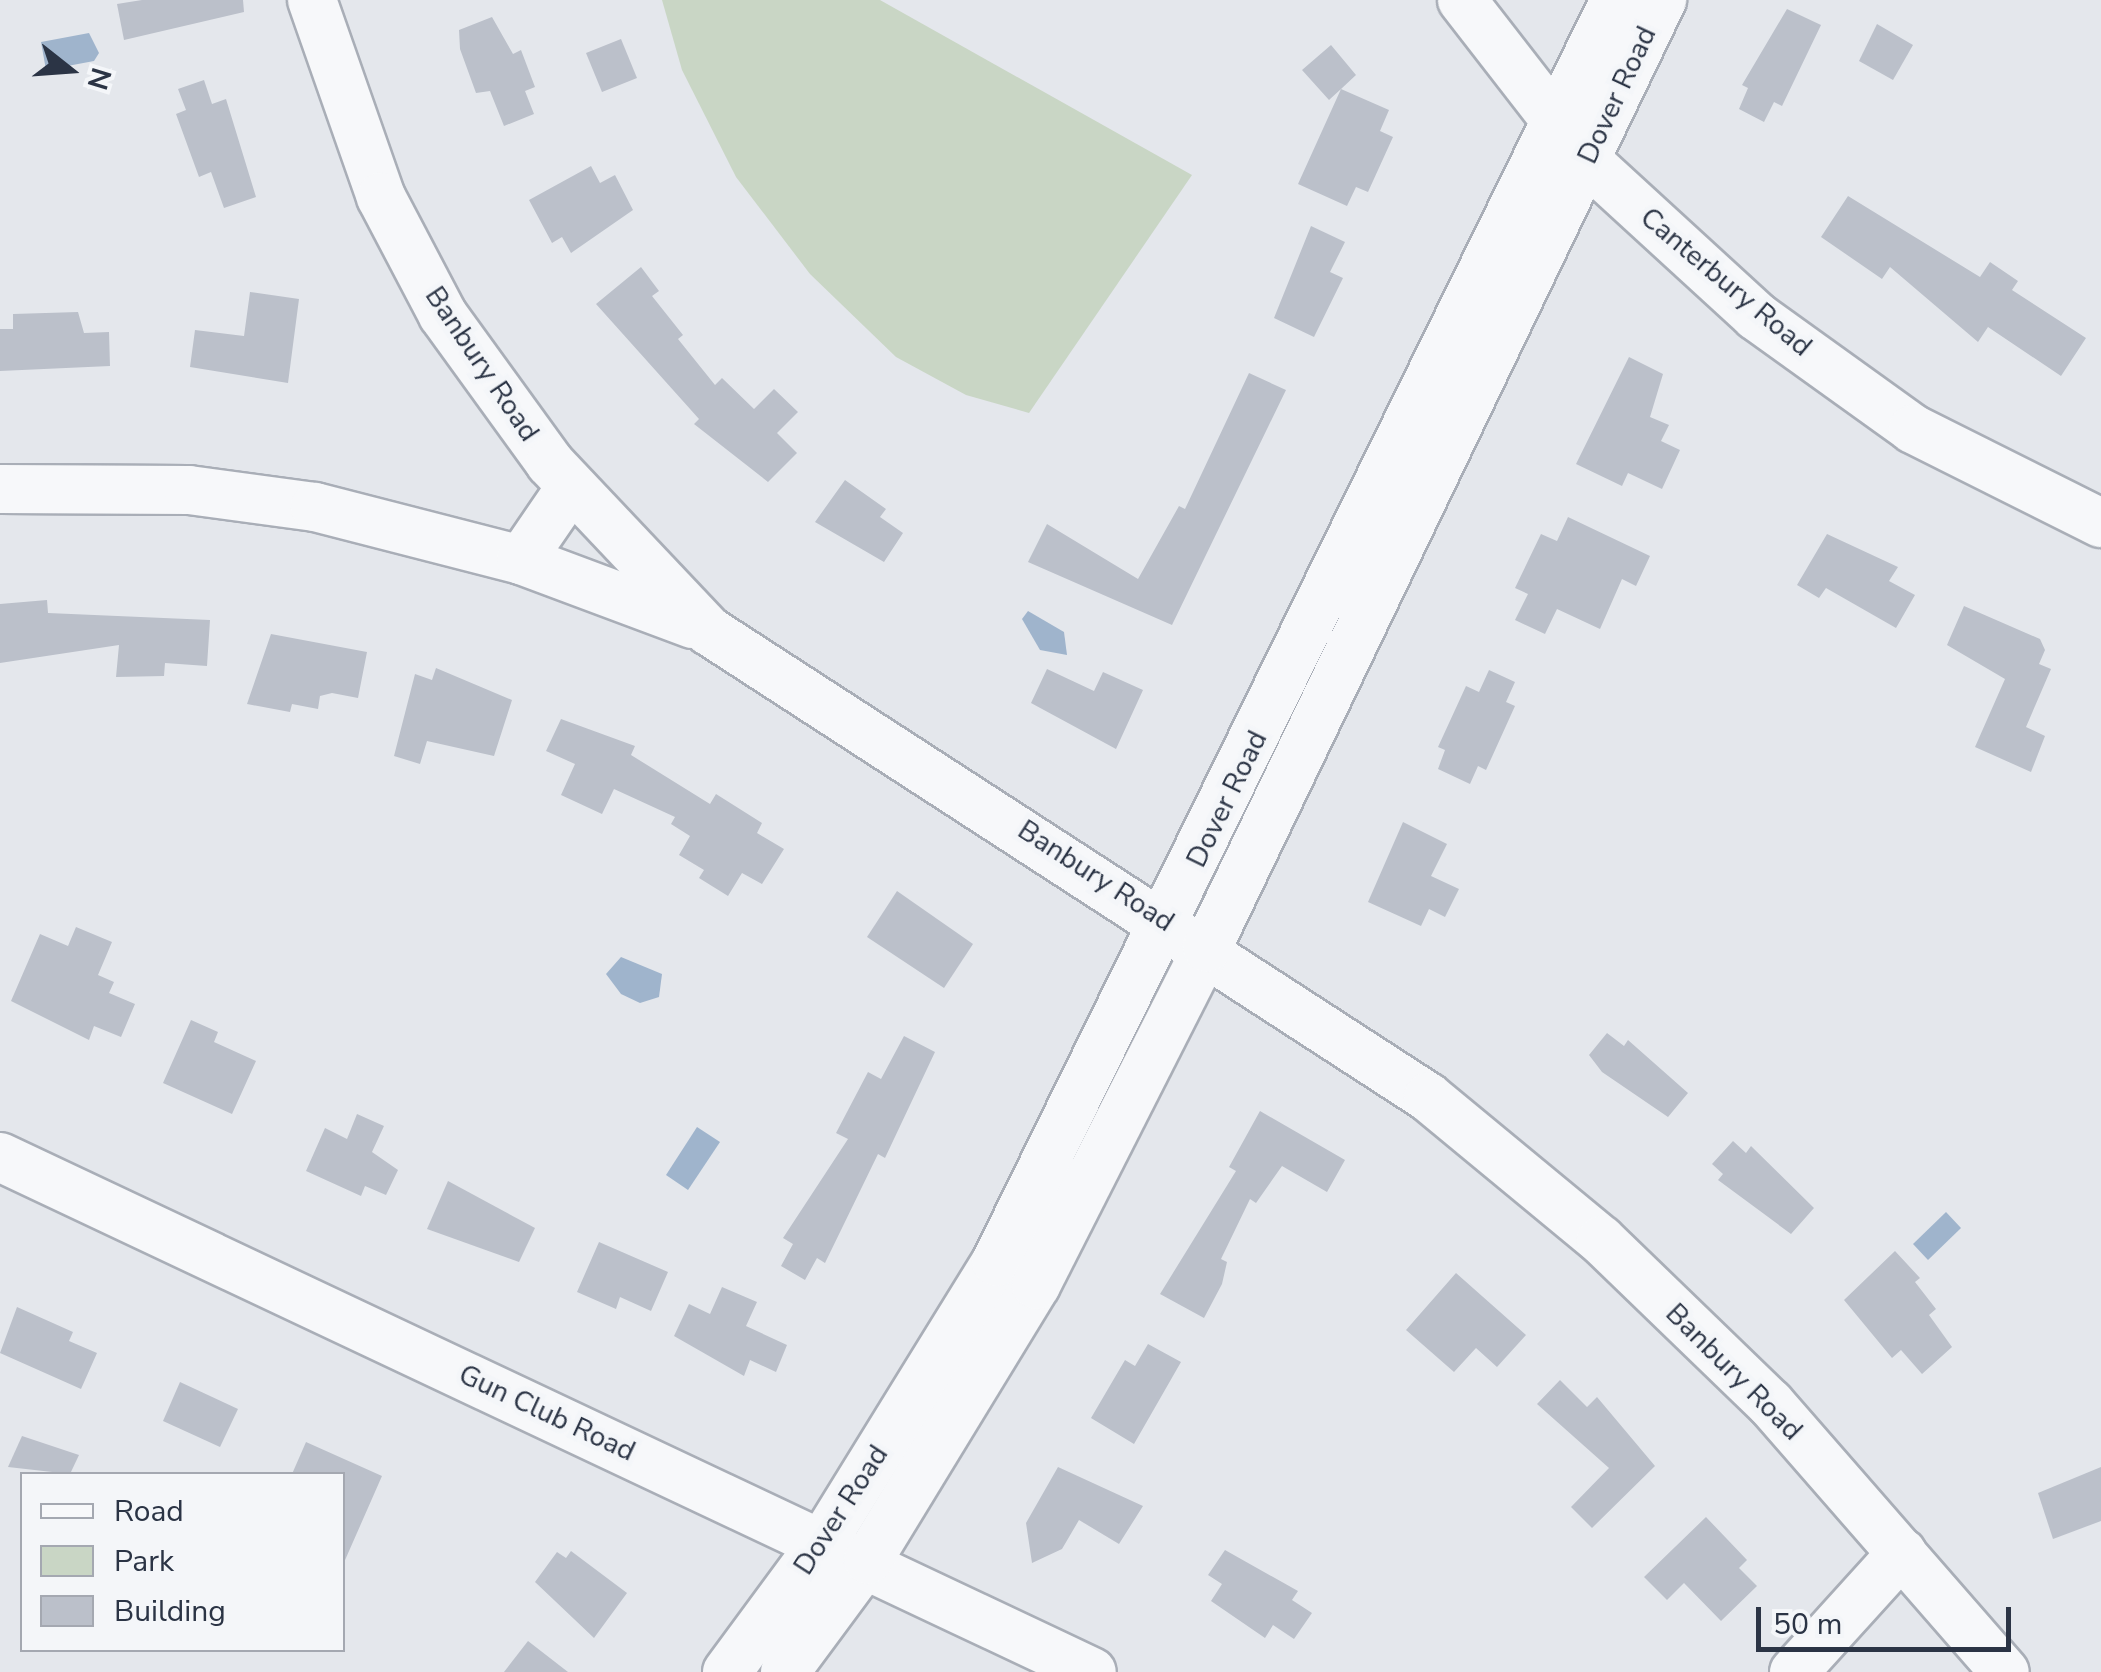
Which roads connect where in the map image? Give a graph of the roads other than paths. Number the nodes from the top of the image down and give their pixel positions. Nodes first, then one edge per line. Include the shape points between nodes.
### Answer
1 (312, 0) edge
2 (1462, 0) edge
3 (1615, 0) edge
4 (1662, 0) edge
5 (1572, 144) junction
6 (571, 487) junction
7 (0, 489) edge
8 (2101, 522) edge
9 (522, 560) junction
10 (709, 630) junction
11 (1166, 920) junction
12 (1207, 948) junction
13 (0, 1157) edge
14 (824, 1542) junction
15 (1902, 1553) junction
16 (868, 1560) junction
17 (727, 1672) edge
18 (786, 1672) edge
19 (1092, 1672) edge
20 (1794, 1672) edge
21 (2005, 1672) edge

1 - 6 street, Banbury Road via 380,197 434,298
2 - 5 street, Canterbury Road
3 - 5 street, Dover Road
4 - 5 street, Dover Road
5 - 8 street, Canterbury Road via 1756,316 1912,429
5 - 11 street, Dover Road
5 - 12 street, Dover Road
6 - 9 street
6 - 10 street, Banbury Road
7 - 9 street via 190,490 402,525
9 - 10 street
10 - 11 street, Banbury Road
11 - 12 street, Banbury Road
11 - 14 street, Dover Road via 996,1262
12 - 15 street, Banbury Road via 1428,1097 1601,1240 1770,1403
12 - 16 street, Dover Road via 1036,1285
13 - 14 street, Gun Club Road
14 - 16 street, Gun Club Road
14 - 17 street, Dover Road
15 - 20 street
15 - 21 street, Banbury Road
16 - 18 street, Dover Road
16 - 19 street, Gun Club Road

